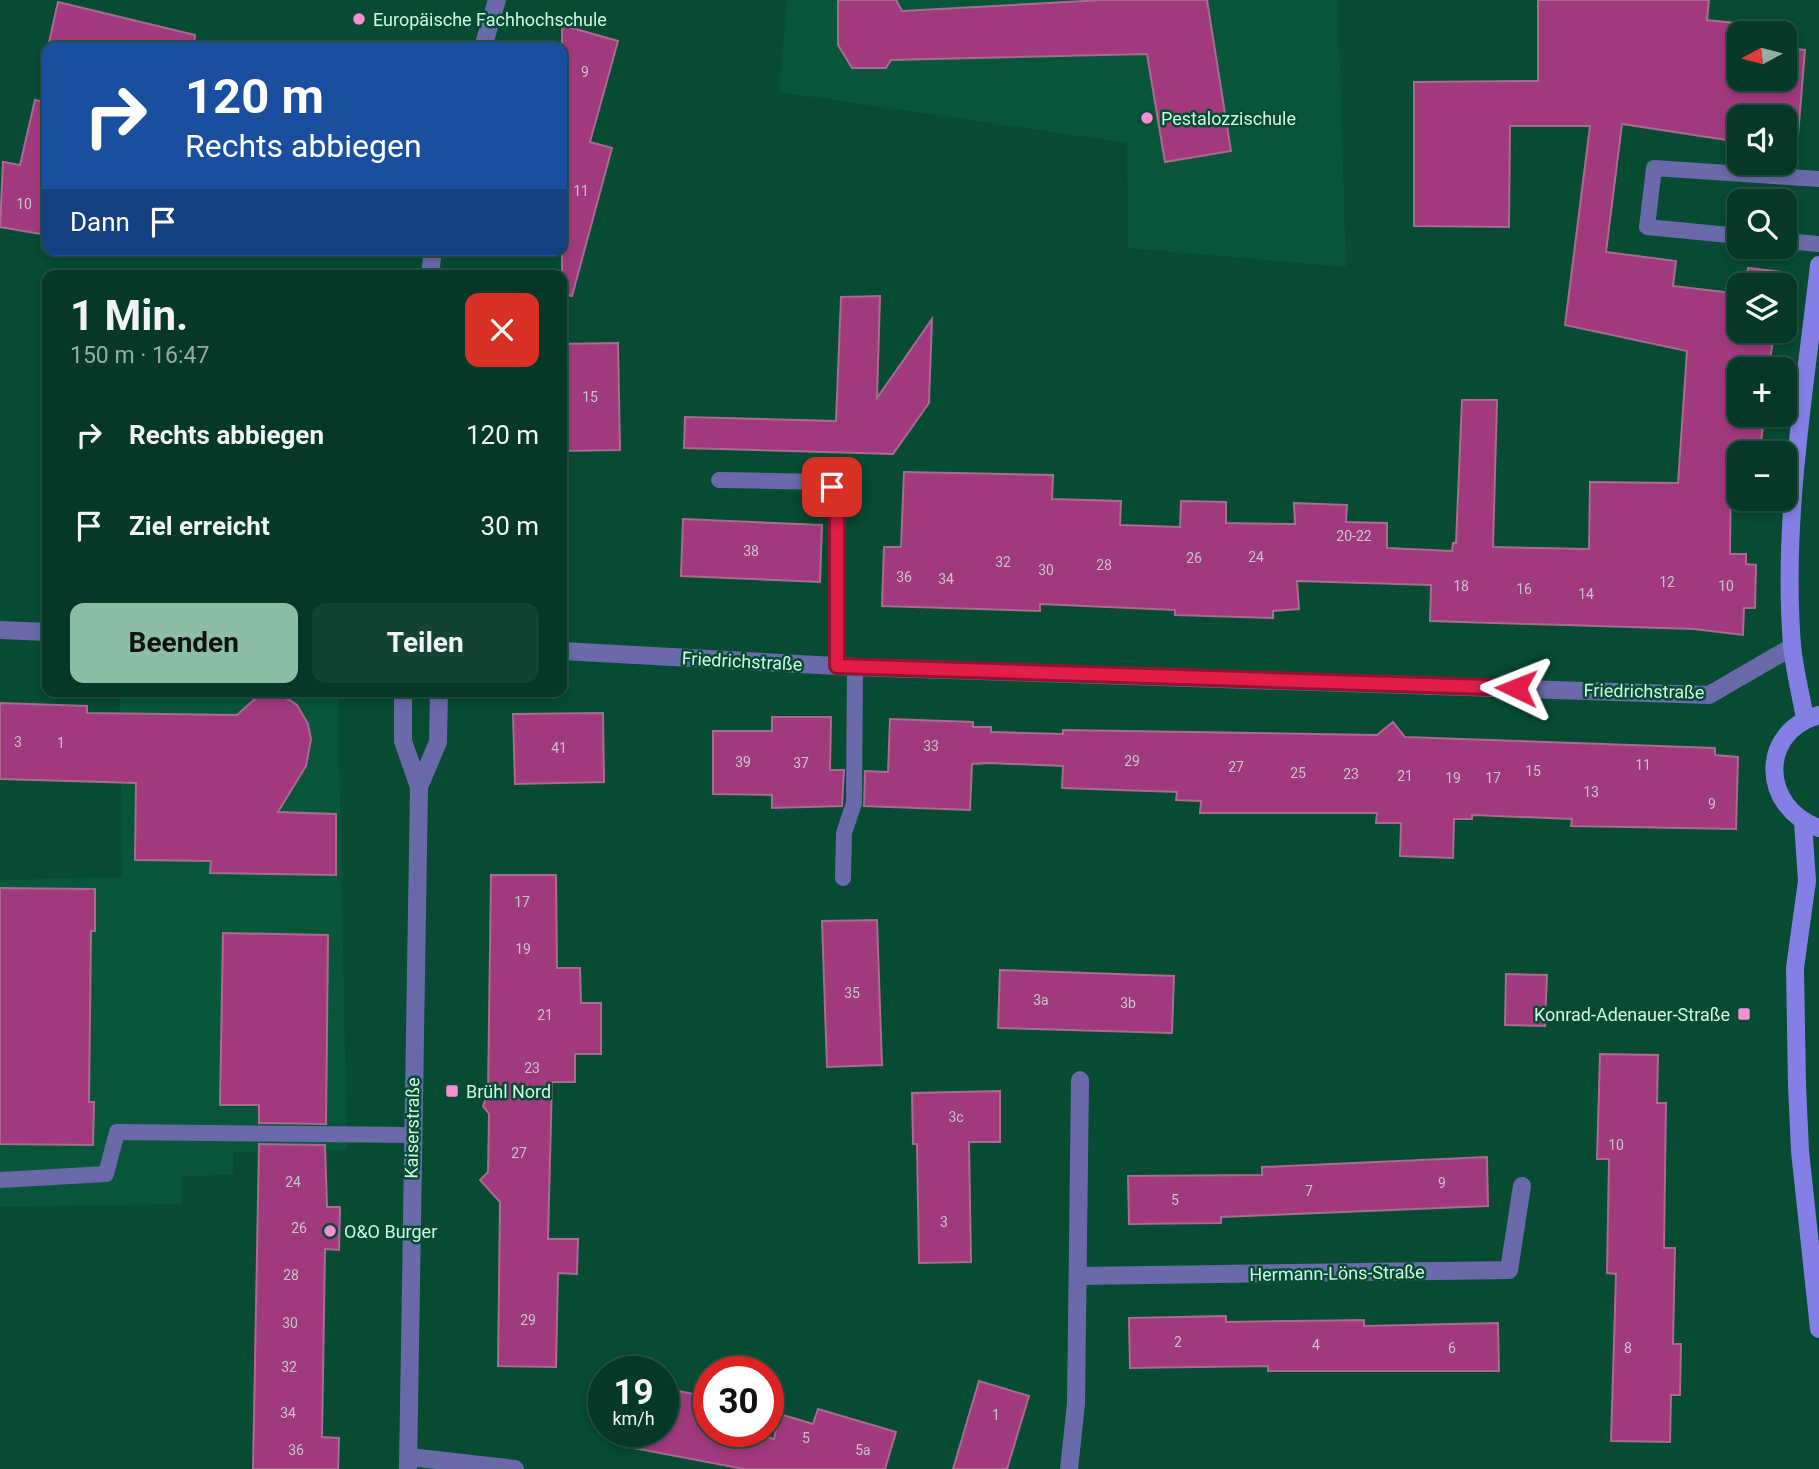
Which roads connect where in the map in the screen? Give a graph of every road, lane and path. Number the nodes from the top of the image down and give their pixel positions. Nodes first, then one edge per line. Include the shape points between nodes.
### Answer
1 (497, 0) edge
2 (484, 42) edge
3 (1819, 179) edge
4 (1727, 235) edge
5 (1797, 242) edge
6 (1819, 244) edge
7 (1819, 265) edge
8 (719, 480) dead end
9 (0, 630) edge
10 (42, 632) edge
11 (1792, 647) junction
12 (567, 651) edge
13 (846, 666) junction
14 (403, 697) edge
15 (439, 697) edge
16 (1812, 717) edge
17 (419, 787) junction
18 (1811, 825) edge
19 (843, 878) dead end
20 (1080, 1080) dead end
21 (412, 1135) junction
22 (0, 1180) edge
23 (1522, 1186) dead end
24 (1079, 1276) junction
25 (1819, 1329) edge
26 (409, 1463) edge
27 (515, 1469) edge
28 (1069, 1469) edge

1 - 2 street
3 - 4 lane via 1654,168 1647,227
5 - 6 lane
7 - 11 main road via 1789,571
8 - 13 lane via 825,482 836,492
9 - 10 street
11 - 13 street, Friedrichstraße via 1709,695
11 - 16 main road
12 - 13 street, Friedrichstraße
13 - 19 lane via 854,803 844,832
14 - 17 street, Kaiserstraße via 403,741
15 - 17 street, Kaiserstraße via 438,742
16 - 18 main road via 1790,730 1774,773 1780,799
17 - 21 street, Kaiserstraße
18 - 25 main road via 1795,968 1800,1151
20 - 24 street
21 - 22 lane via 117,1132 106,1174
21 - 26 street, Kaiserstraße
23 - 24 street, Hermann-Löns-Straße via 1509,1270
24 - 28 street via 1076,1404
26 - 27 street

